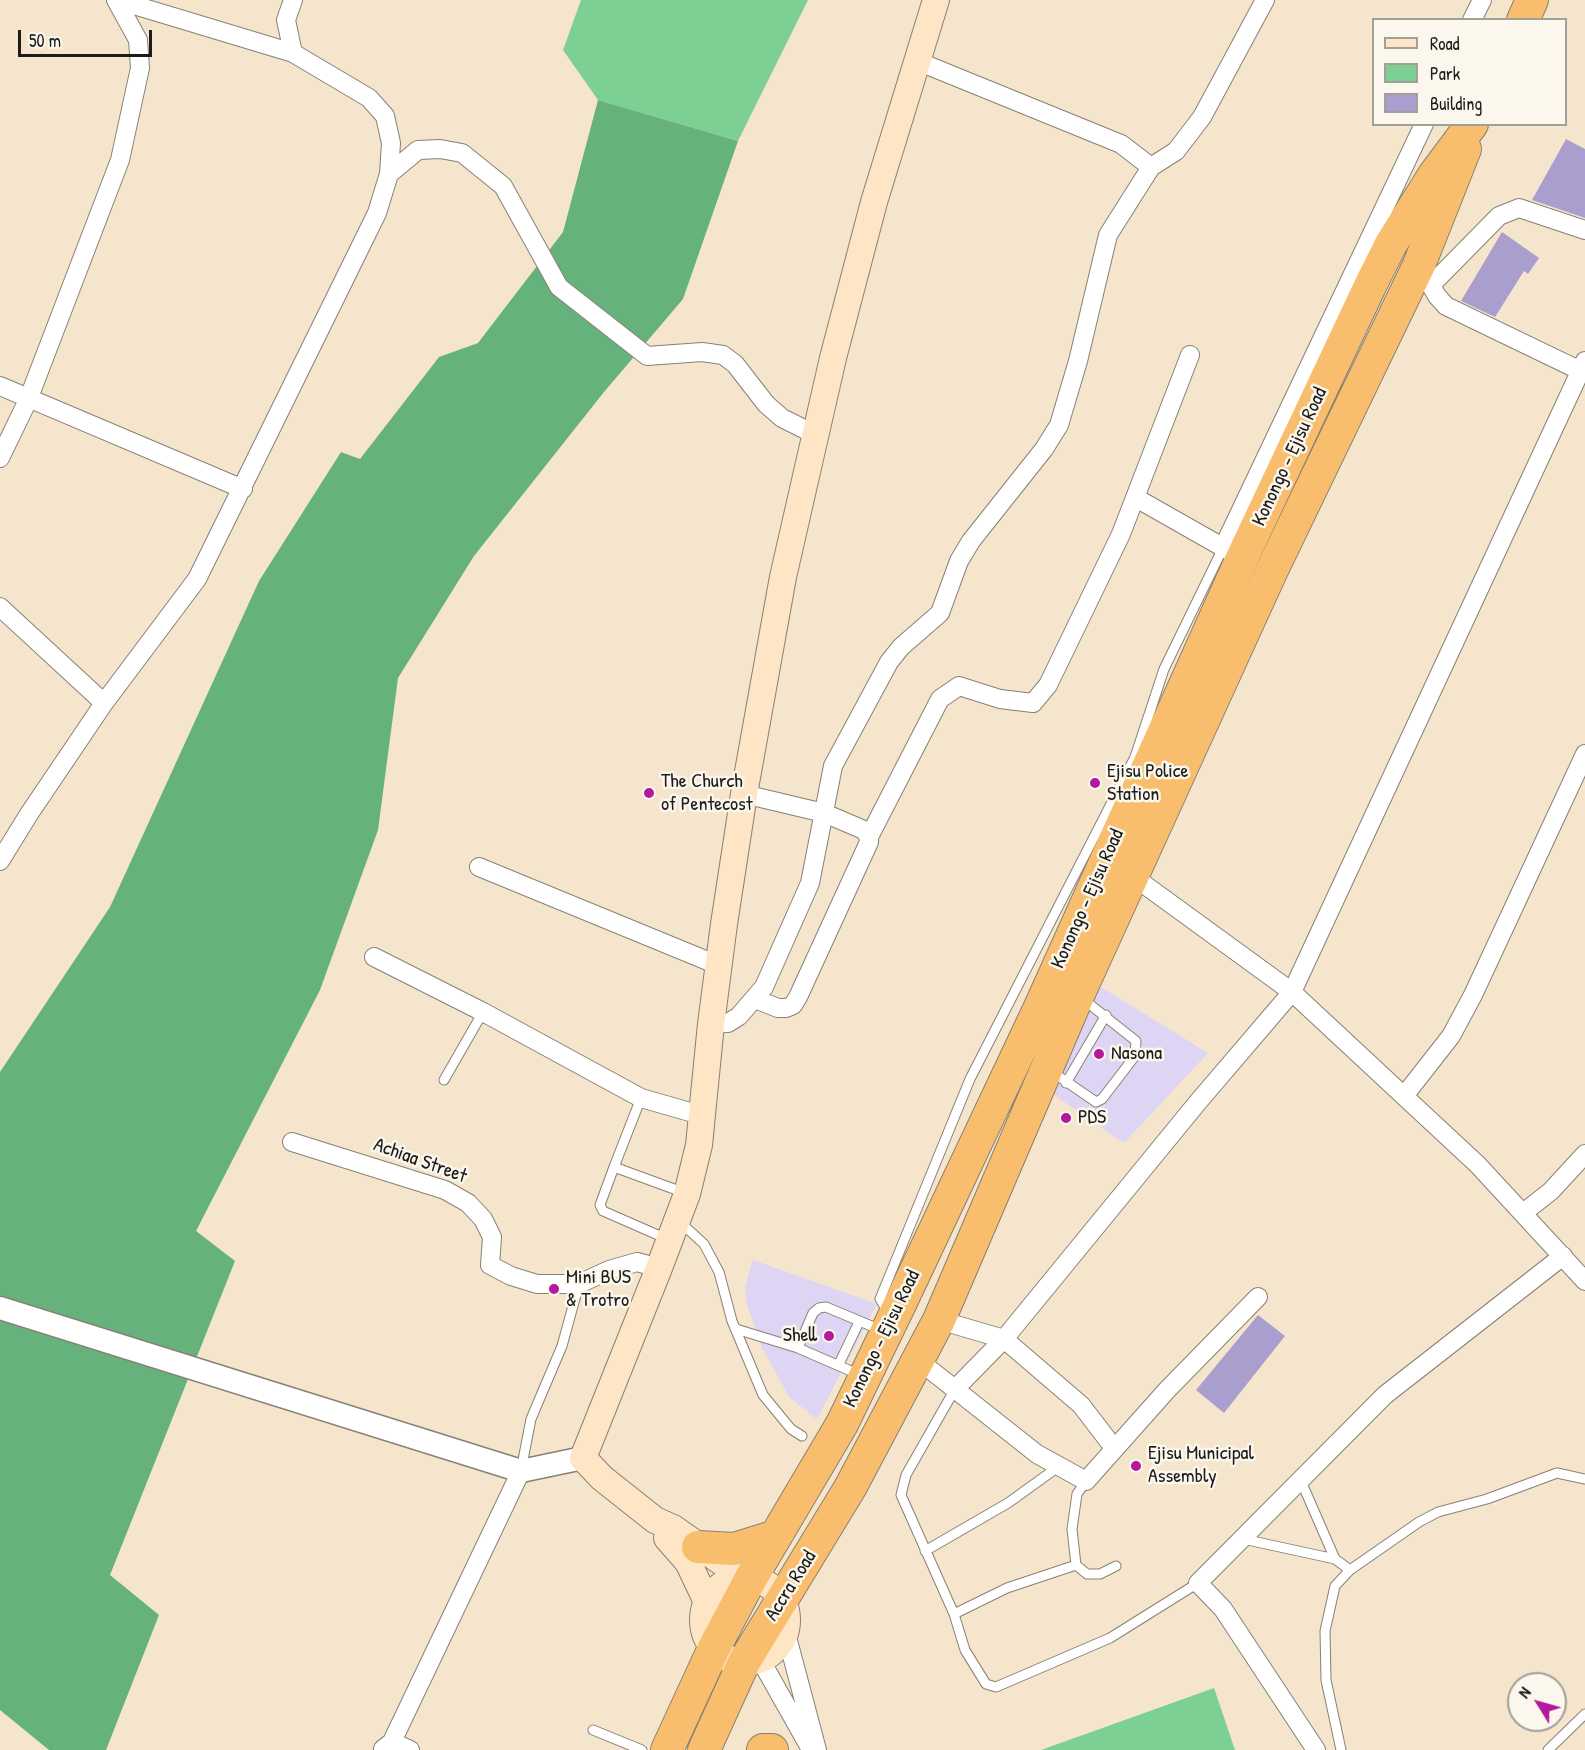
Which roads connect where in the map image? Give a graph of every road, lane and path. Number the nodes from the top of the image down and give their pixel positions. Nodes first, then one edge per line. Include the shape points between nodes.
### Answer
1 (116, 0) edge
2 (293, 0) edge
3 (936, 0) edge
4 (1265, 0) edge
5 (1482, 0) edge
6 (1532, 0) edge
7 (1473, 18) edge
8 (1524, 18) edge
9 (293, 52) junction
10 (917, 61) junction
11 (1423, 126) edge
12 (1471, 126) edge
13 (1471, 126) edge
14 (1152, 167) junction
15 (389, 174) junction
16 (1585, 230) edge
17 (1426, 275) junction
18 (1190, 355) dead end
19 (1584, 368) edge
20 (0, 386) edge
21 (28, 400) junction
22 (816, 435) junction
23 (0, 458) edge
24 (243, 489) junction
25 (1136, 498) junction
26 (1233, 553) junction
27 (0, 607) edge
28 (104, 704) junction
29 (1585, 753) edge
30 (744, 794) junction
31 (824, 813) junction
32 (869, 837) junction
33 (0, 861) edge
34 (479, 867) dead end
35 (1134, 877) junction
36 (374, 957) dead end
37 (720, 966) junction
38 (1292, 992) junction
39 (1078, 995) junction
40 (756, 999) junction
41 (483, 1012) junction
42 (1106, 1015) junction
43 (711, 1024) junction
44 (1056, 1075) junction
45 (444, 1080) dead end
46 (1404, 1096) junction
47 (641, 1098) junction
48 (704, 1116) junction
49 (292, 1142) dead end
50 (1585, 1154) edge
51 (614, 1167) junction
52 (687, 1194) junction
53 (1523, 1213) junction
54 (673, 1229) junction
55 (1563, 1256) junction
56 (659, 1268) junction
57 (1585, 1281) edge
58 (579, 1284) junction
59 (1258, 1298) dead end
60 (0, 1308) edge
61 (939, 1320) junction
62 (879, 1324) junction
63 (736, 1329) junction
64 (1004, 1339) junction
65 (798, 1348) junction
66 (918, 1360) junction
67 (851, 1371) junction
68 (956, 1389) junction
69 (885, 1424) joint
70 (802, 1436) dead end
71 (1114, 1448) junction
72 (583, 1458) junction
73 (1058, 1467) junction
74 (521, 1471) junction
75 (1585, 1479) edge
76 (1086, 1481) junction
77 (1301, 1481) junction
78 (655, 1520) junction
79 (776, 1536) junction
80 (1240, 1538) junction
81 (698, 1547) junction
82 (926, 1551) junction
83 (1335, 1559) junction
84 (1076, 1565) junction
85 (1116, 1566) dead end
86 (1350, 1570) junction
87 (747, 1577) junction
88 (1198, 1583) junction
89 (782, 1598) junction
90 (707, 1602) junction
91 (954, 1614) junction
92 (786, 1633) junction
93 (714, 1648) junction
94 (752, 1661) junction
95 (1585, 1714) edge
96 (593, 1730) dead end
97 (387, 1747) edge
98 (411, 1750) edge
99 (642, 1750) edge
100 (667, 1750) edge
101 (704, 1750) edge
102 (763, 1750) edge
103 (772, 1750) edge
104 (811, 1750) edge
105 (817, 1750) edge
106 (1316, 1750) edge
107 (1341, 1750) edge
108 (1548, 1750) edge

1 - 9 street
1 - 21 street via 138,40 140,68 122,149
2 - 9 street via 286,20
3 - 10 main road
4 - 14 street via 1202,117 1176,151
5 - 7 street
6 - 8 highway
9 - 15 street via 369,98 385,116 391,143
10 - 14 street via 1121,144
10 - 22 main road via 874,202
11 - 26 street
12 - 17 highway, Konongo - Ejisu Road
13 - 26 highway, Konongo - Ejisu Road via 1391,244
14 - 31 street via 1108,235 1059,425 971,541 959,561 940,613 901,647 878,679 833,766
15 - 22 street via 418,150 462,153 503,186 559,287 647,356 702,352 723,355 782,418
15 - 24 street via 377,213
16 - 17 street via 1519,208 1499,216
17 - 19 street via 1446,306
17 - 35 highway, Konongo - Ejisu Road via 1271,572
18 - 25 street
19 - 38 street
20 - 21 street
21 - 23 street
21 - 24 street
22 - 30 main road via 783,577
24 - 28 street via 197,579
25 - 26 street
25 - 32 street via 1048,684 1033,703 1000,699 959,686 940,699
26 - 62 highway, Konongo - Ejisu Road via 1040,1007
27 - 28 street
28 - 33 street
29 - 46 street via 1467,1005 1434,1060
30 - 31 street
30 - 37 main road
31 - 32 street via 864,830
31 - 40 street via 810,884
32 - 40 street via 793,1005 778,1008
34 - 37 street
35 - 38 street
35 - 39 highway, Konongo - Ejisu Road
36 - 41 street
37 - 43 main road
38 - 46 street
38 - 64 street
39 - 42 lane
39 - 44 highway, Konongo - Ejisu Road
40 - 43 street via 728,1023
41 - 45 lane
41 - 47 street
42 - 44 lane
42 - 44 lane via 1136,1041 1135,1056 1102,1099 1096,1102
43 - 48 main road
44 - 61 highway, Konongo - Ejisu Road
46 - 53 street
47 - 48 street
47 - 51 lane
48 - 52 main road
49 - 58 street, Achiaa Street via 445,1190 468,1203 483,1219 492,1238 490,1265 537,1284
50 - 53 street via 1551,1191
51 - 52 lane
51 - 54 lane via 600,1205 603,1211
52 - 54 main road
53 - 55 street
54 - 56 main road
54 - 63 lane via 704,1244 719,1272
55 - 57 street
55 - 77 street via 1385,1395
56 - 58 street, Achiaa Street via 637,1262
56 - 72 main road
58 - 74 lane via 562,1346 531,1419
59 - 71 street
60 - 74 street
61 - 64 street
61 - 66 highway, Konongo - Ejisu Road
62 - 65 lane via 819,1308
62 - 67 highway, Konongo - Ejisu Road
63 - 65 lane
63 - 70 lane via 763,1395 791,1429
64 - 68 street
64 - 71 street via 1081,1405
65 - 67 lane
66 - 68 street
66 - 69 highway, Konongo - Ejisu Road
67 - 79 highway, Konongo - Ejisu Road via 842,1424
68 - 73 street
68 - 82 lane via 906,1475 902,1495
69 - 89 highway, Accra Road
71 - 76 street
72 - 74 street
72 - 78 main road
73 - 76 street
73 - 82 lane via 1008,1503
74 - 97 street
75 - 86 lane via 1557,1473 1438,1512
76 - 84 lane via 1077,1494 1072,1529
77 - 80 street
77 - 83 lane
78 - 81 main road
78 - 90 main road via 688,1562
79 - 81 highway via 734,1549
79 - 87 highway, Konongo - Ejisu Road
80 - 83 lane
80 - 88 street
81 - 87 main road
82 - 91 lane
83 - 86 lane
84 - 85 lane via 1087,1574 1100,1574
84 - 91 lane via 1007,1588
86 - 107 lane via 1335,1586 1325,1632 1326,1680
87 - 89 main road via 770,1585
87 - 90 main road via 722,1585
87 - 93 highway, Konongo - Ejisu Road
88 - 91 lane via 1110,1638 996,1687 986,1684 965,1650
88 - 106 street via 1223,1609
89 - 92 main road via 788,1616
89 - 94 highway, Accra Road
90 - 93 main road via 704,1627
92 - 94 main road via 771,1653
92 - 105 street
93 - 94 main road via 733,1660
93 - 100 highway, Konongo - Ejisu Road
94 - 101 highway, Accra Road
94 - 104 street
95 - 108 lane
96 - 99 lane
97 - 98 street
102 - 103 highway

